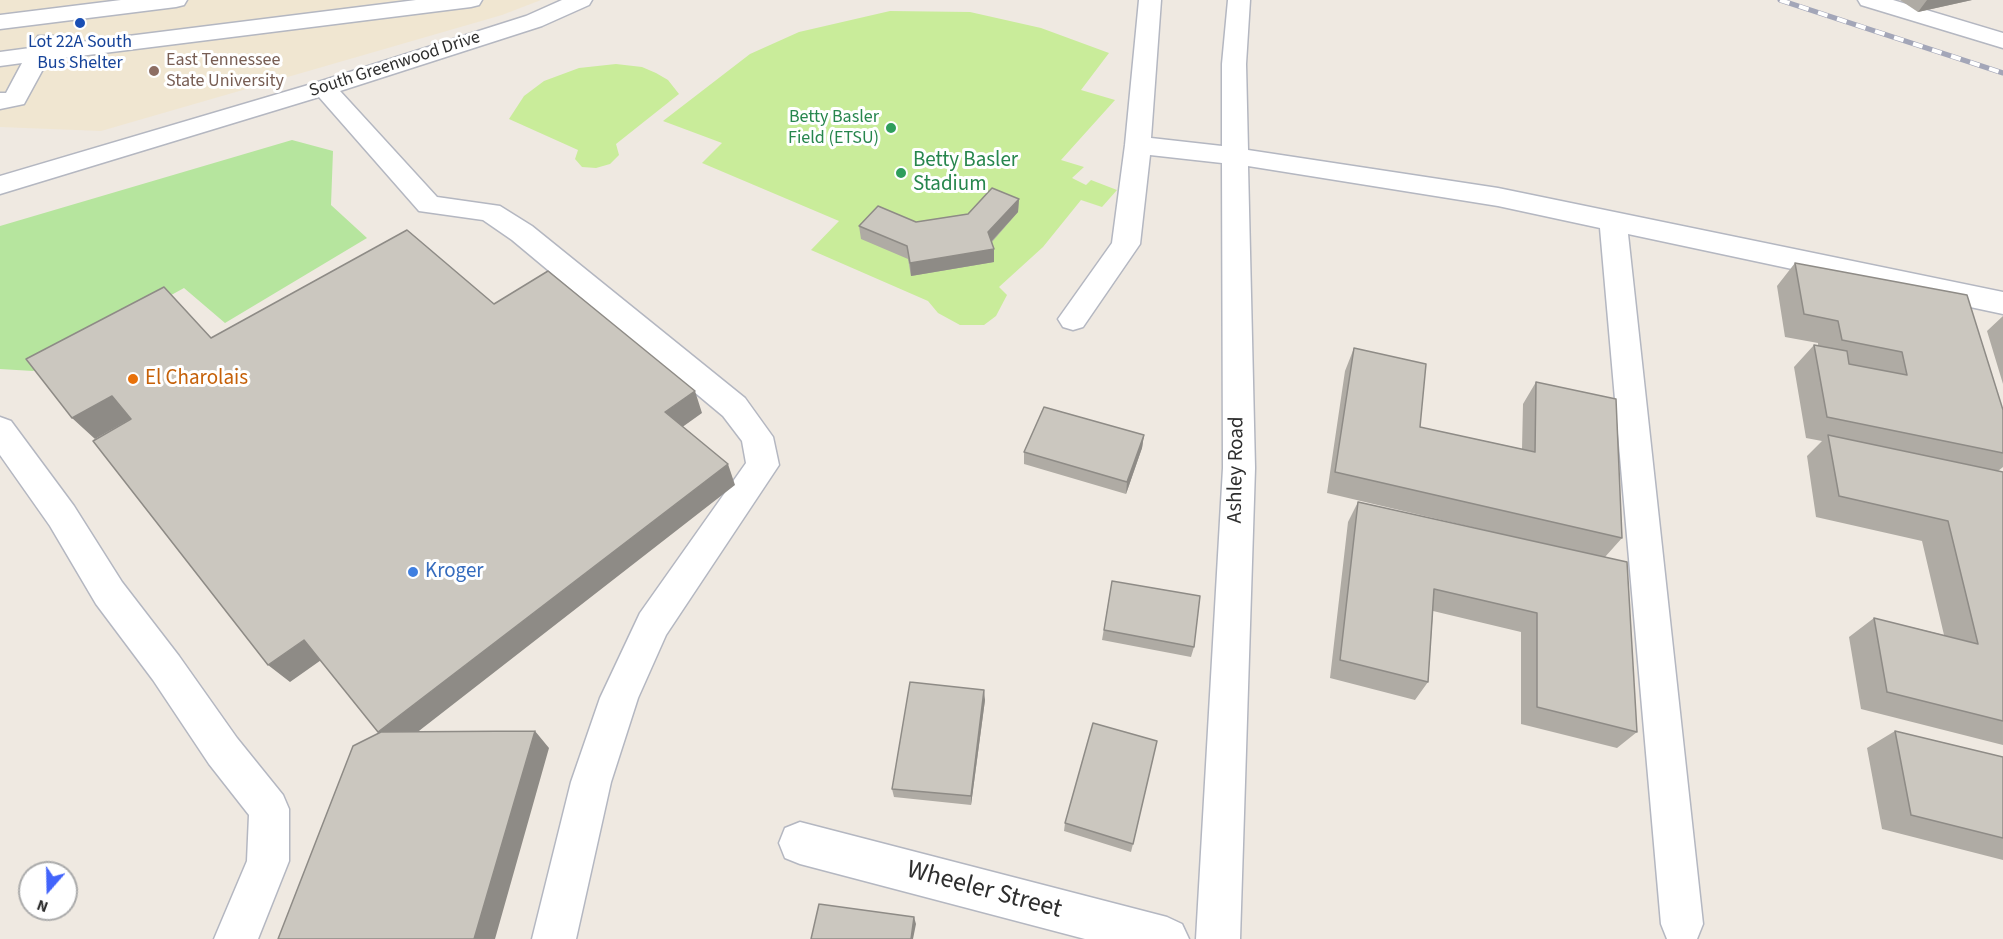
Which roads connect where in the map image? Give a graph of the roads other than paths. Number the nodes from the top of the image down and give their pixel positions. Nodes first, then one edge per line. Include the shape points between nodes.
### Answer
1 (176, 0) edge
2 (471, 0) edge
3 (581, 0) edge
4 (1150, 0) edge
5 (1239, 0) edge
6 (1869, 0) edge
7 (58, 14) junction
8 (0, 22) edge
9 (2003, 40) edge
10 (40, 54) junction
11 (0, 59) edge
12 (324, 88) junction
13 (0, 101) edge
14 (1138, 145) junction
15 (1235, 156) junction
16 (0, 185) edge
17 (1613, 221) junction
18 (2003, 303) edge
19 (1072, 319) dead end
20 (0, 430) edge
21 (800, 843) dead end
22 (1682, 924) dead end
23 (236, 939) edge
24 (554, 939) edge
25 (1167, 939) edge
26 (1218, 939) edge

1 - 7 street
2 - 10 street
3 - 12 street, South Greenwood Drive via 534,21
4 - 14 street
5 - 15 street, Ashley Road via 1234,64
6 - 9 street
7 - 8 street
7 - 10 street
10 - 11 street
10 - 13 street via 15,99
12 - 16 street, South Greenwood Drive
12 - 24 street via 429,205 490,212 522,233 734,407 757,437 763,465 653,624 619,698 591,782
14 - 15 street
14 - 19 street via 1126,244
15 - 17 street via 1498,197
15 - 26 street, Ashley Road via 1239,468
17 - 18 street
17 - 22 street
20 - 23 street via 62,516 109,593 269,808 268,861
21 - 25 street, Wheeler Street

